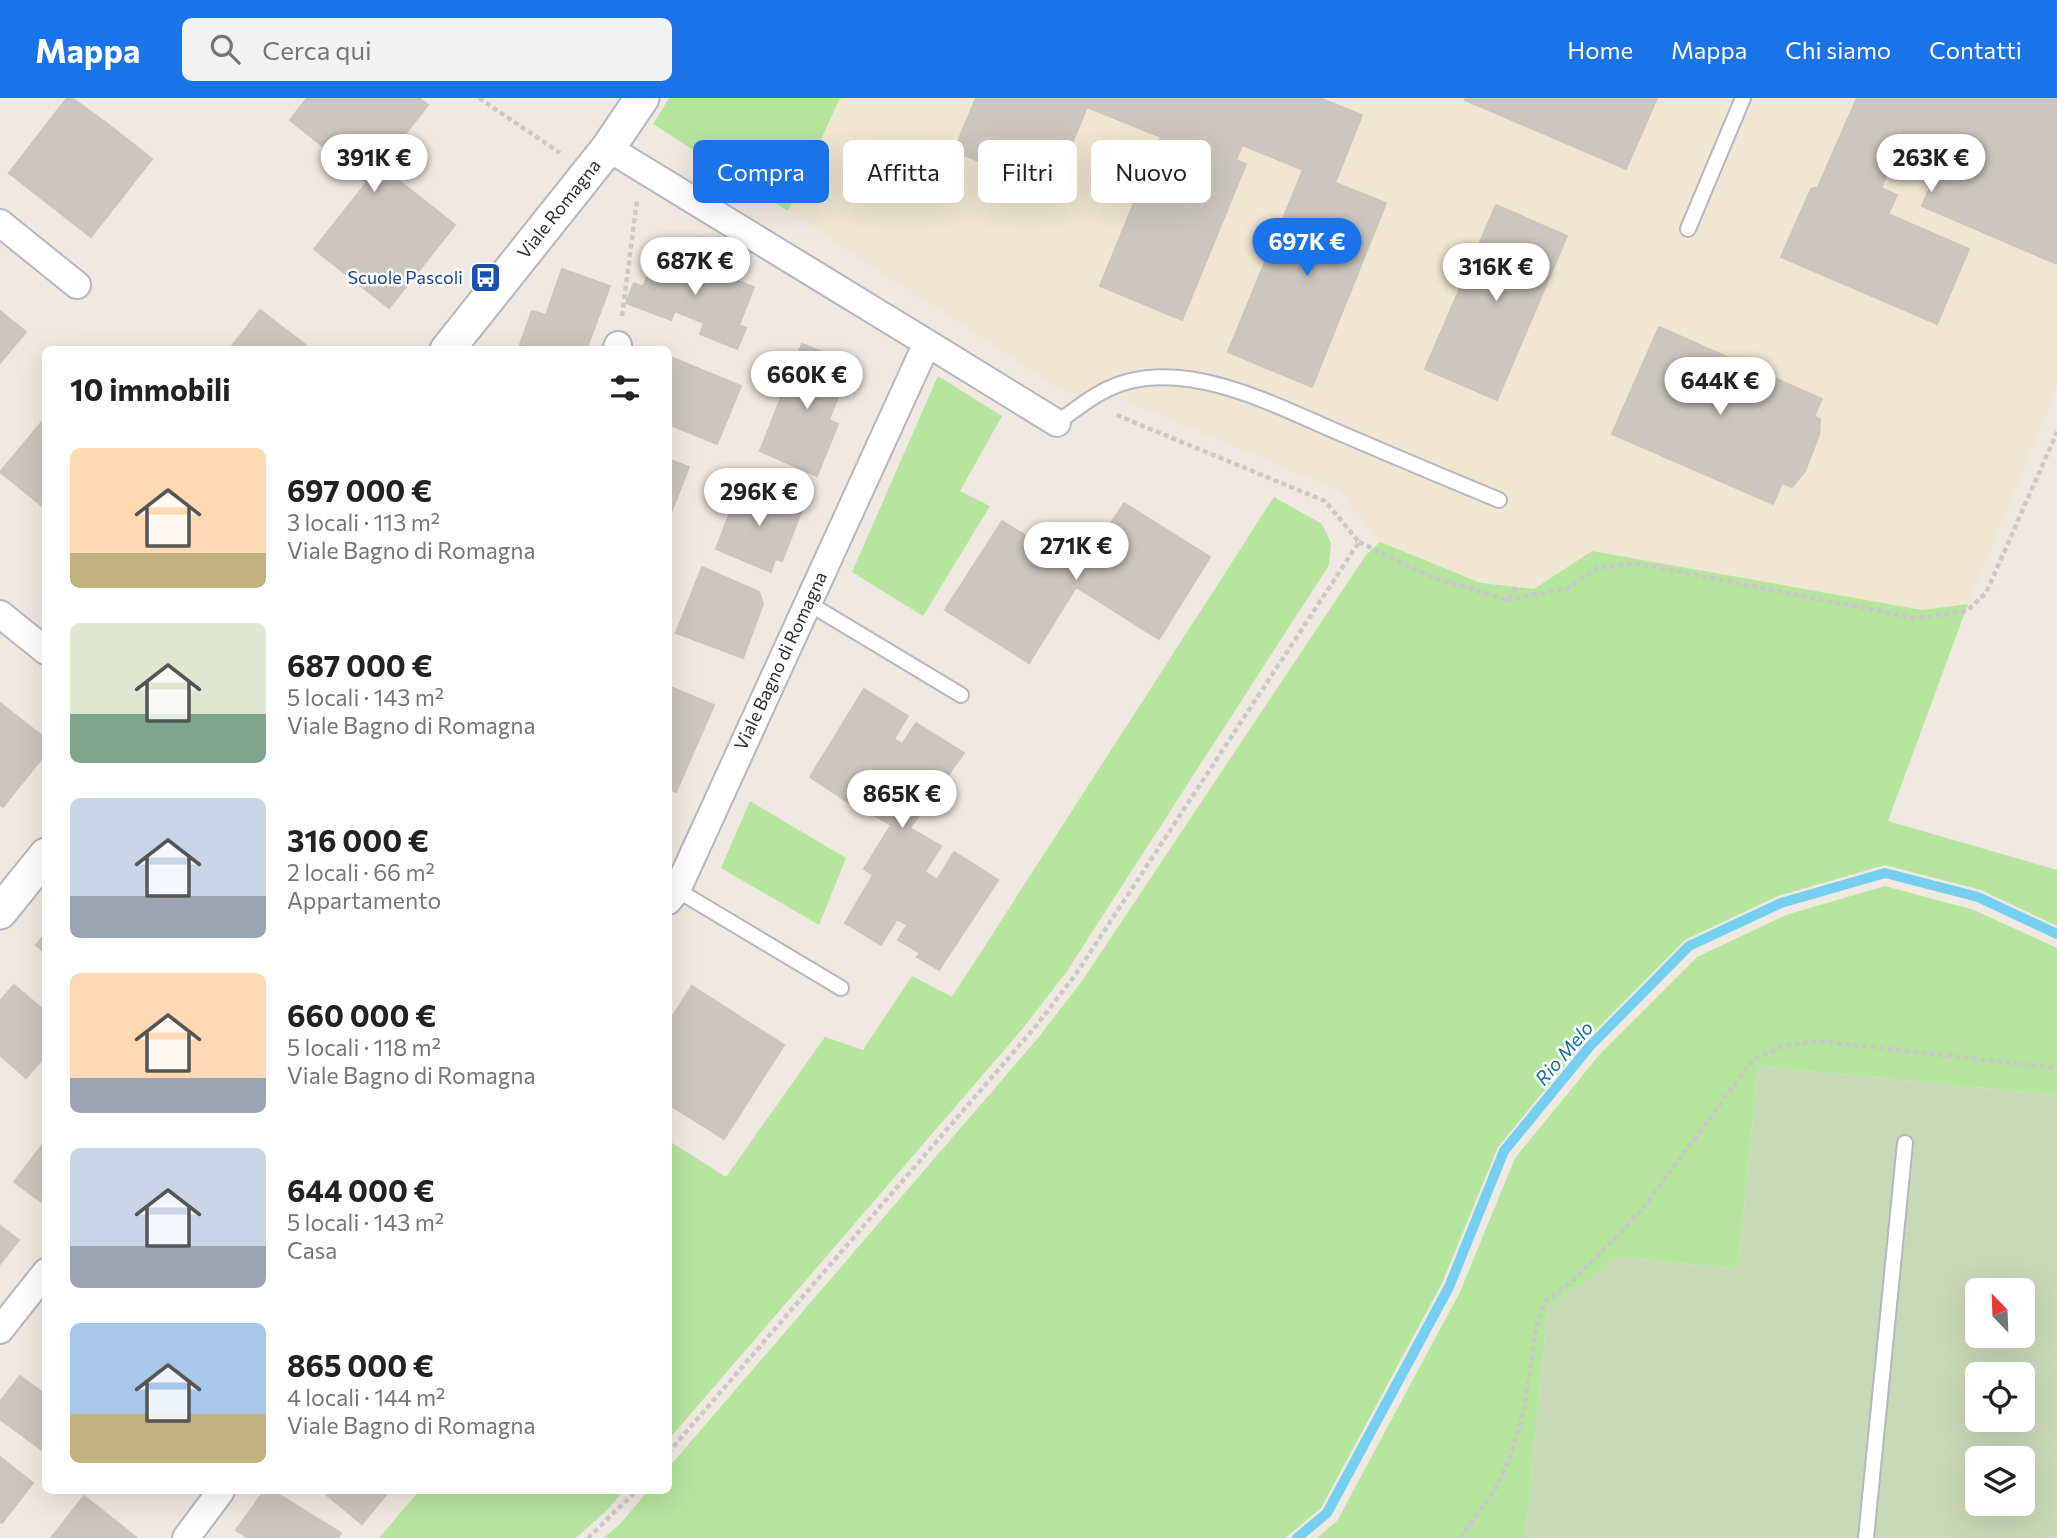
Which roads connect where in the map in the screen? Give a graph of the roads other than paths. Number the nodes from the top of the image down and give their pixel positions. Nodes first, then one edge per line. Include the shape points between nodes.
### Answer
1 (1743, 98) edge
2 (636, 100) edge
3 (608, 148) junction
4 (0, 223) edge
5 (1688, 229) dead end
6 (77, 285) dead end
7 (927, 343) junction
8 (450, 346) edge
9 (1057, 423) joint
10 (1499, 500) dead end
11 (808, 603) junction
12 (0, 614) edge
13 (42, 648) edge
14 (961, 695) dead end
15 (42, 860) edge
16 (673, 895) edge
17 (0, 912) edge
18 (841, 988) dead end
19 (1905, 1143) dead end
20 (42, 1277) edge
21 (0, 1331) edge
22 (219, 1494) edge
23 (186, 1538) edge
24 (1866, 1538) edge

1 - 5 lane
2 - 3 street, Viale Romagna
3 - 7 street
3 - 8 street, Viale Romagna
4 - 6 street
7 - 9 street
7 - 11 street, Viale Bagno di Romagna
9 - 10 lane via 1101,391 1130,381 1184,379 1241,391
11 - 14 lane
11 - 16 street, Viale Bagno di Romagna
12 - 13 street
15 - 17 street
16 - 18 lane
19 - 24 lane
20 - 21 street
22 - 23 street

